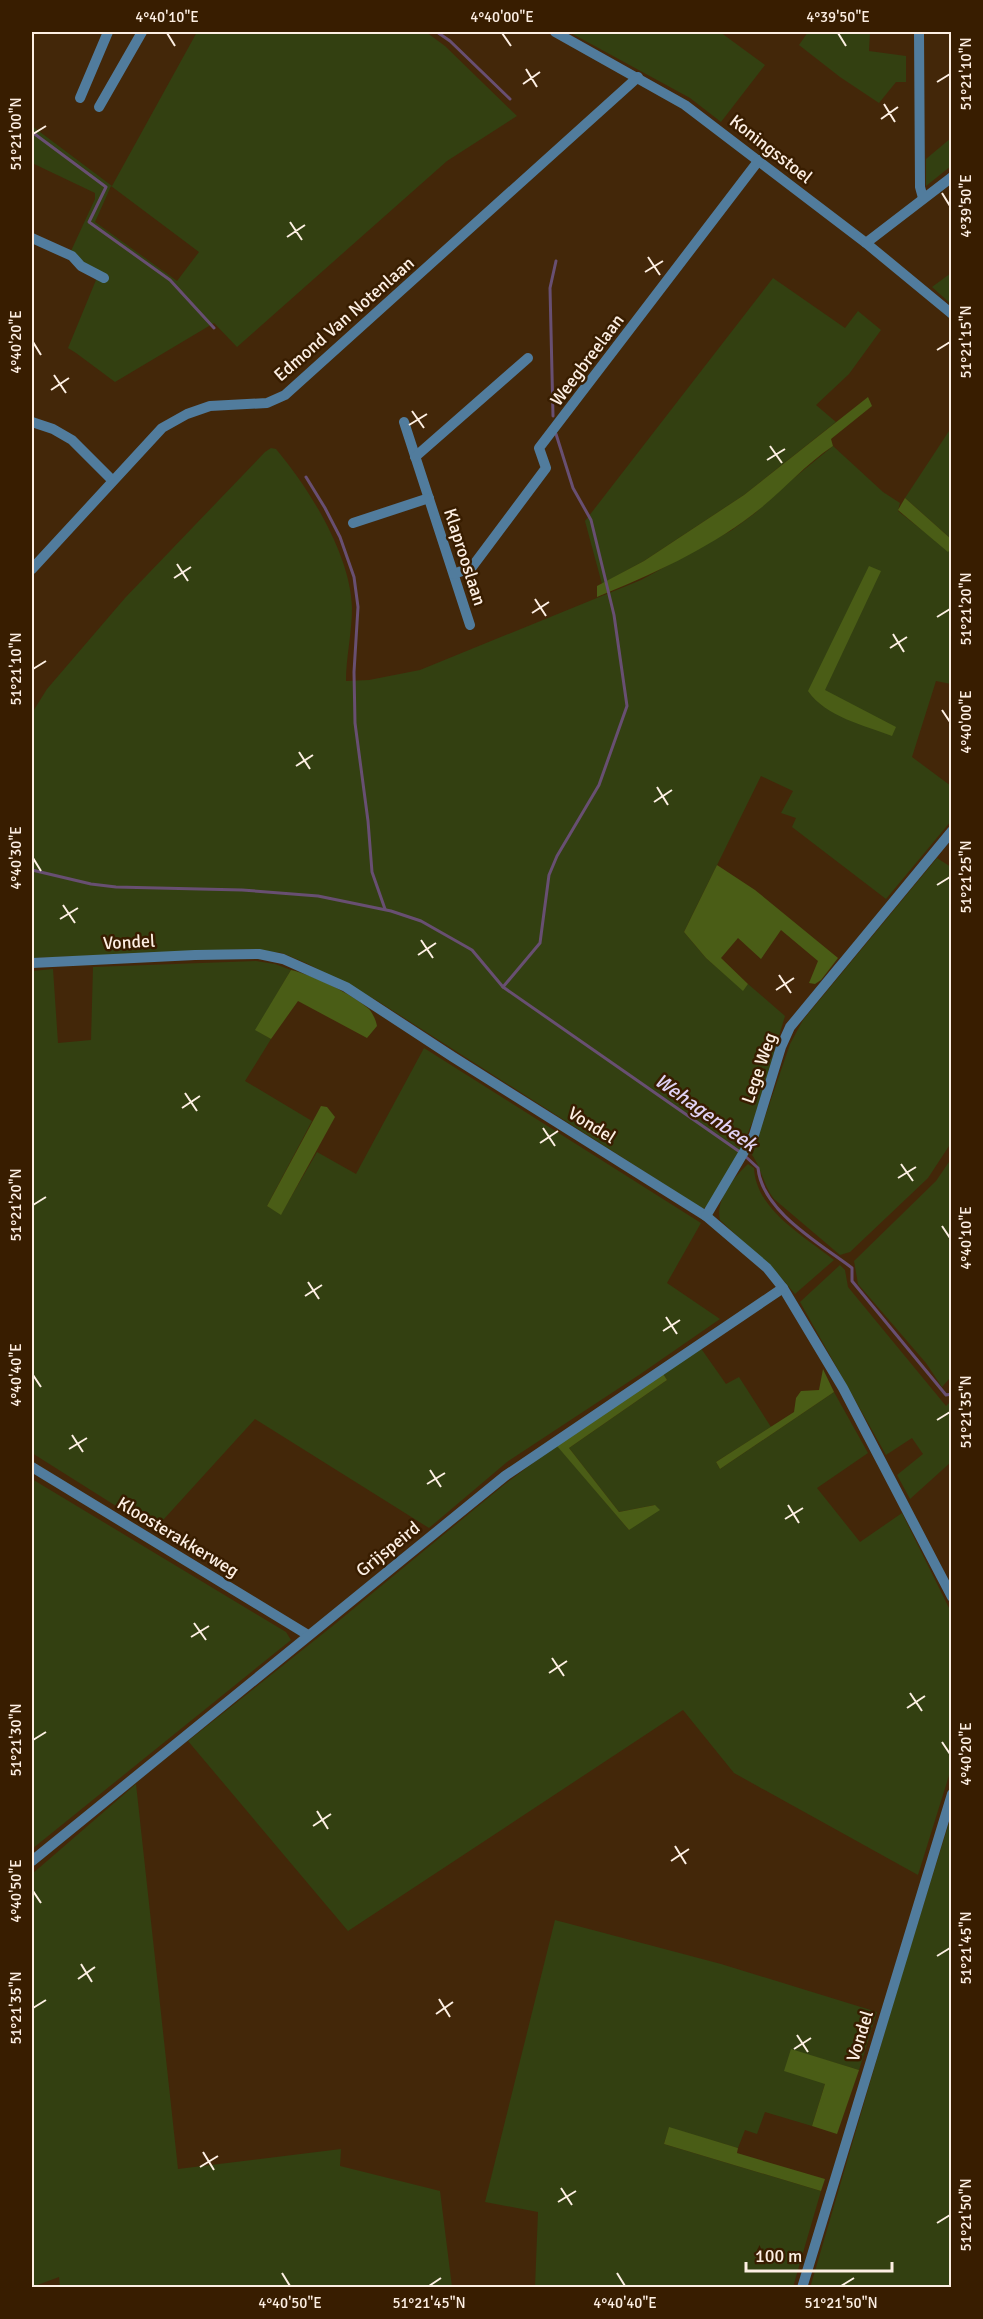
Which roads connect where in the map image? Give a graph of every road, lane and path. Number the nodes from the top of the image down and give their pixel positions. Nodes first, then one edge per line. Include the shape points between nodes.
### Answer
1 (108, 32) edge
2 (142, 32) edge
3 (555, 32) edge
4 (919, 32) edge
5 (638, 77) junction
6 (80, 98) dead end
7 (99, 107) dead end
8 (759, 160) junction
9 (951, 177) edge
10 (923, 198) junction
11 (32, 238) edge
12 (866, 243) junction
13 (104, 278) dead end
14 (951, 314) edge
15 (528, 358) dead end
16 (32, 422) edge
17 (404, 422) dead end
18 (415, 457) junction
19 (112, 480) junction
20 (429, 498) junction
21 (353, 523) dead end
22 (32, 568) edge
23 (454, 574) junction
24 (470, 625) dead end
25 (951, 831) edge
26 (32, 963) edge
27 (706, 1216) junction
28 (783, 1288) junction
29 (32, 1467) edge
30 (951, 1597) edge
31 (308, 1635) junction
32 (951, 1794) edge
33 (32, 1860) edge
34 (802, 2288) edge

1 - 6 street
2 - 7 street
3 - 5 street, Koningsstoel
4 - 10 street
5 - 8 street, Koningsstoel via 685,105
5 - 19 street, Edmond Van Notenlaan via 285,395 267,403 210,406 187,414 162,428
8 - 12 street, Koningsstoel
8 - 23 street, Weegbreelaan via 539,448 546,468 472,567
9 - 10 street
10 - 12 street
11 - 13 street via 72,256 81,266
12 - 14 street, Koningsstoel
15 - 18 street
16 - 19 street via 72,440
17 - 18 street, Klaprooslaan
18 - 20 street, Klaprooslaan
19 - 22 street, Edmond Van Notenlaan
20 - 21 street, Klaprooslaan
20 - 23 street, Klaprooslaan
23 - 24 street, Klaprooslaan
25 - 27 street, Lege Weg via 790,1027 754,1135
26 - 27 street, Vondel via 195,955 259,954 283,959 346,987
27 - 28 street, Vondel via 767,1268
28 - 30 street, Vondel via 843,1388
28 - 31 street, Grijspeird via 505,1476
29 - 31 street, Kloosterakkerweg
31 - 33 street, Grijspeird
32 - 34 street, Vondel

